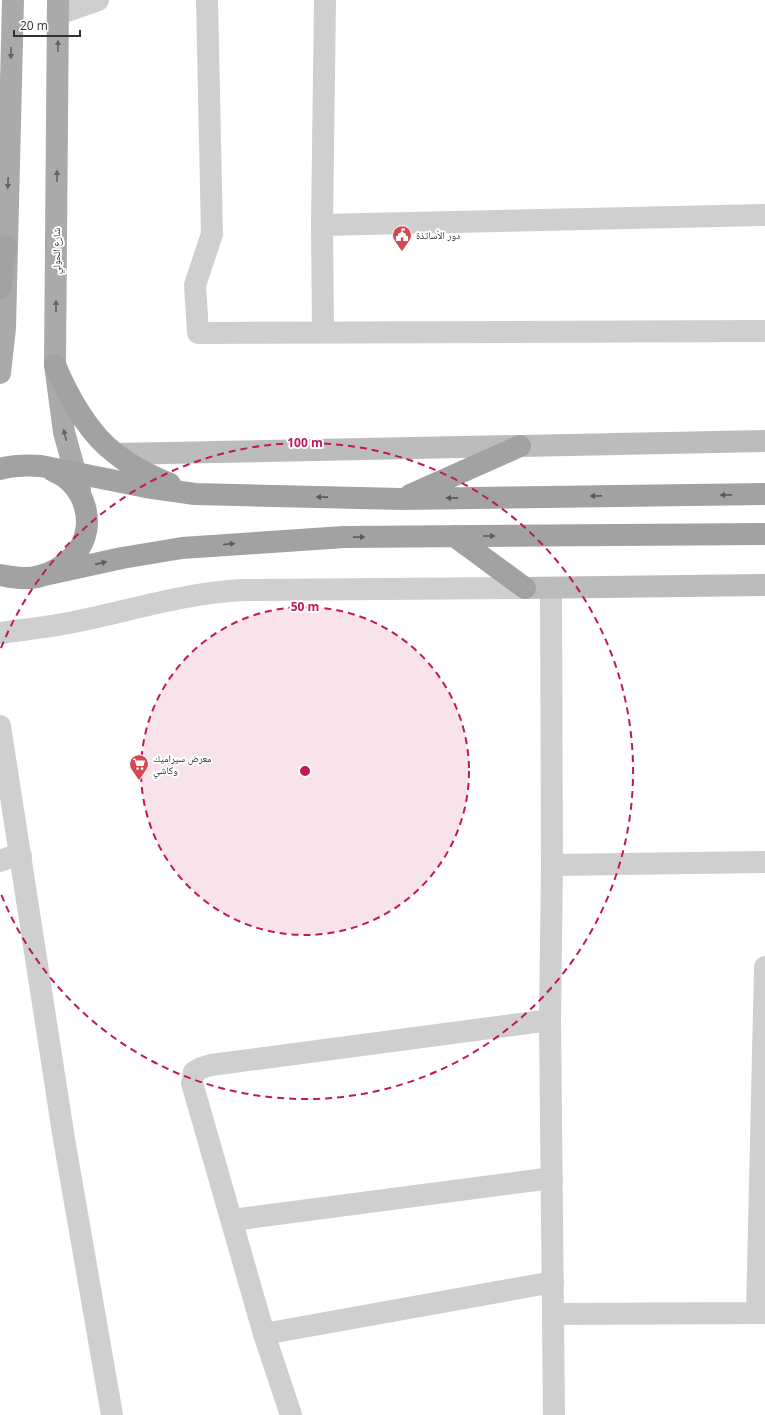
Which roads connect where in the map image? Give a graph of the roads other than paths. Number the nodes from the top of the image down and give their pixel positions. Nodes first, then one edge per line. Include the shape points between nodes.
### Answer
1 (13, 0) edge
2 (98, 0) edge
3 (207, 0) edge
4 (325, 0) edge
5 (58, 7) edge
6 (765, 215) edge
7 (322, 225) junction
8 (6, 246) junction
9 (0, 288) edge
10 (765, 331) edge
11 (323, 332) junction
12 (55, 365) junction
13 (0, 373) edge
14 (765, 441) edge
15 (520, 446) junction
16 (116, 454) junction
17 (41, 466) junction
18 (2, 468) edge
19 (76, 473) junction
20 (195, 494) junction
21 (765, 494) edge
22 (83, 499) junction
23 (401, 499) junction
24 (765, 534) edge
25 (454, 536) junction
26 (0, 575) edge
27 (35, 577) junction
28 (765, 585) edge
29 (525, 588) junction
30 (551, 588) junction
31 (0, 633) edge
32 (0, 726) edge
33 (21, 856) junction
34 (0, 861) edge
35 (765, 862) edge
36 (552, 865) junction
37 (765, 967) edge
38 (550, 1020) junction
39 (552, 1178) junction
40 (232, 1220) junction
41 (553, 1282) junction
42 (761, 1313) edge
43 (553, 1314) junction
44 (264, 1334) junction
45 (112, 1415) edge
46 (291, 1415) edge
47 (554, 1415) edge

1 -> 8 main road
2 - 5 street
3 - 11 street via 212,234 195,285 198,333
4 - 7 street
12 -> 5 main road, شارع الحولي
6 - 7 street
7 - 11 street
8 - 9 highway
8 - 13 main road via 5,328
10 - 11 street
12 - 16 highway via 66,390 88,424 101,441
19 -> 12 main road, شارع الحولي via 64,432
14 - 15 main road
15 - 16 main road
15 - 23 highway
16 - 20 highway via 153,476
17 - 18 highway via 24,464
17 - 19 highway
17 - 22 highway via 57,472 72,483
19 - 20 highway
19 - 22 main road, شارع الحولي
23 -> 20 highway
21 -> 23 highway
22 - 27 highway via 87,523 84,538 77,552 65,564
25 -> 24 highway
27 -> 25 highway via 182,548 344,537
25 - 29 highway
26 - 27 highway
28 - 30 main road
29 - 30 main road
29 - 31 street via 223,591 169,600 64,624
30 - 36 street
32 - 33 street
33 - 34 street
33 - 45 street via 62,1131
35 - 36 street
36 - 38 street
37 - 42 street
38 - 39 street
38 - 40 street via 211,1065 194,1072 192,1083
39 - 40 street
39 - 41 street
40 - 44 street
41 - 43 street
41 - 44 street
42 - 43 street
43 - 47 street
44 - 46 street

